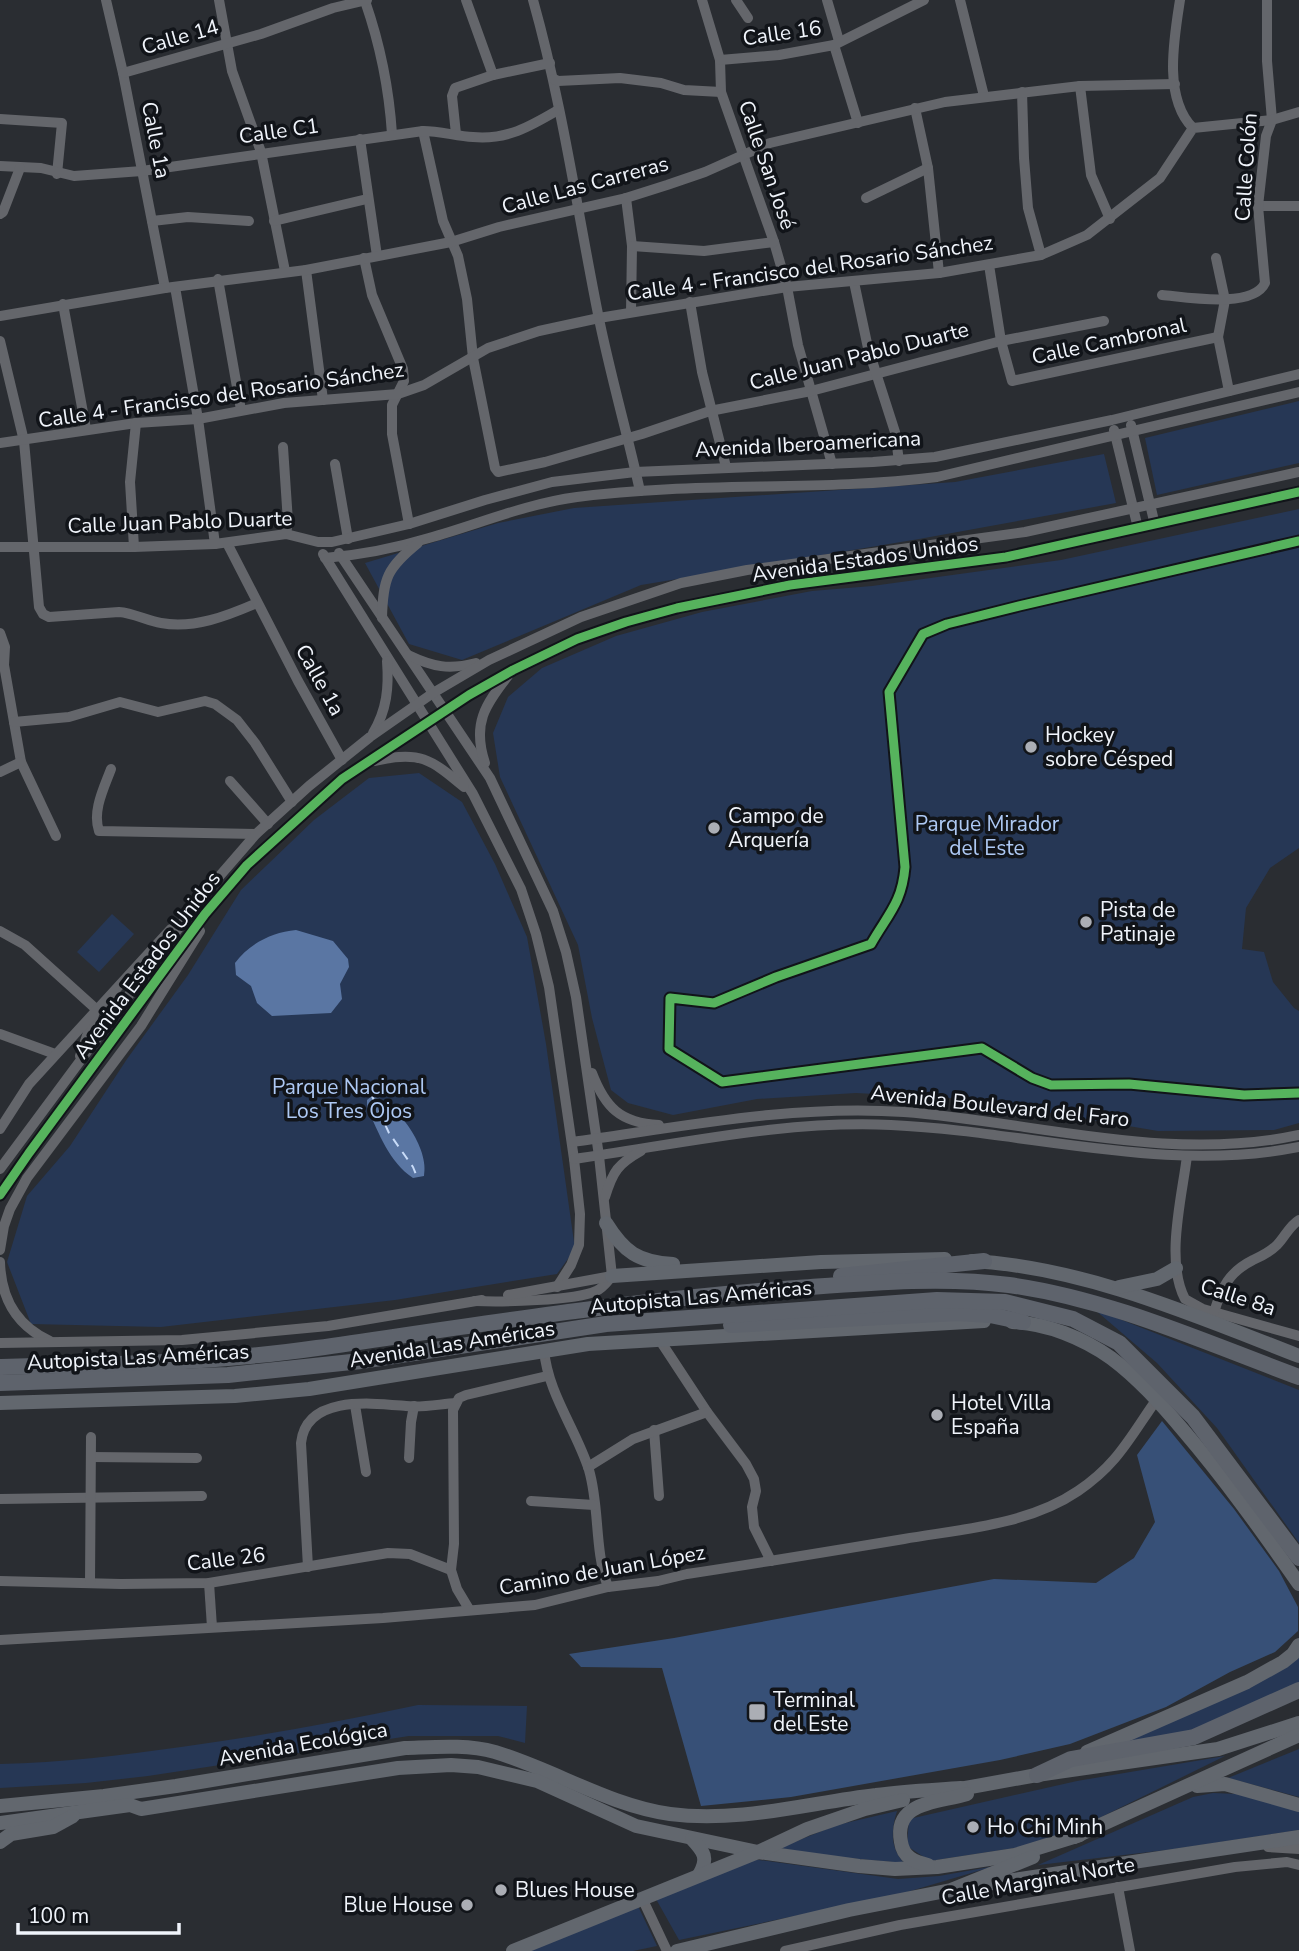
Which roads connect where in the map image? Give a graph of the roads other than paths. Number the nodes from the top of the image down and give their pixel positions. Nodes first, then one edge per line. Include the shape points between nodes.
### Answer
1 (106, 0) edge
2 (219, 0) edge
3 (366, 0) edge
4 (466, 0) edge
5 (533, 0) edge
6 (702, 0) edge
7 (736, 0) edge
8 (827, 0) edge
9 (893, 0) edge
10 (924, 0) edge
11 (960, 0) edge
12 (1180, 0) edge
13 (1267, 0) edge
14 (899, 13) junction
15 (748, 18) dead end
16 (227, 43) junction
17 (837, 43) junction
18 (720, 60) junction
19 (550, 62) junction
20 (123, 73) junction
21 (493, 75) junction
22 (554, 79) junction
23 (1175, 84) junction
24 (1080, 86) junction
25 (722, 92) junction
26 (1022, 92) junction
27 (984, 96) junction
28 (915, 108) junction
29 (558, 110) junction
30 (1299, 113) edge
31 (0, 119) edge
32 (1272, 120) junction
33 (858, 123) junction
34 (1193, 128) junction
35 (423, 131) junction
36 (391, 134) junction
37 (456, 134) junction
38 (360, 139) junction
39 (261, 152) junction
40 (744, 155) junction
41 (0, 166) edge
42 (20, 168) junction
43 (928, 168) junction
44 (142, 171) junction
45 (57, 174) junction
46 (626, 198) junction
47 (866, 198) dead end
48 (367, 199) junction
49 (1258, 206) junction
50 (1299, 206) edge
51 (578, 207) junction
52 (0, 214) edge
53 (1110, 219) junction
54 (152, 221) junction
55 (249, 221) dead end
56 (274, 221) junction
57 (451, 242) junction
58 (774, 242) junction
59 (632, 246) junction
60 (1041, 255) junction
61 (377, 256) junction
62 (364, 258) junction
63 (1216, 258) dead end
64 (989, 265) junction
65 (306, 270) junction
66 (285, 271) junction
67 (939, 273) junction
68 (218, 279) junction
69 (854, 282) junction
70 (170, 287) junction
71 (788, 287) junction
72 (1162, 296) dead end
73 (1225, 300) junction
74 (690, 302) junction
75 (63, 304) junction
76 (631, 312) junction
77 (0, 316) edge
78 (599, 318) junction
79 (1104, 321) dead end
80 (1218, 337) junction
81 (0, 341) edge
82 (1001, 341) junction
83 (473, 358) junction
84 (876, 374) junction
85 (1299, 374) edge
86 (811, 391) junction
87 (1229, 391) junction
88 (1299, 392) edge
89 (398, 394) junction
90 (323, 400) junction
91 (241, 410) junction
92 (710, 411) junction
93 (1129, 416) junction
94 (198, 419) junction
95 (1112, 420) junction
96 (136, 423) junction
97 (86, 429) junction
98 (1133, 431) junction
99 (1116, 436) junction
100 (627, 438) junction
101 (24, 441) junction
102 (0, 443) edge
103 (283, 447) dead end
104 (899, 461) junction
105 (335, 464) dead end
106 (832, 464) junction
107 (726, 467) junction
108 (635, 472) junction
109 (1299, 472) edge
110 (639, 491) junction
111 (1299, 492) edge
112 (1150, 506) junction
113 (1134, 509) junction
114 (409, 524) junction
115 (1155, 524) junction
116 (1138, 528) junction
117 (286, 534) junction
118 (348, 539) junction
119 (422, 540) junction
120 (318, 542) junction
121 (332, 542) junction
122 (221, 544) junction
123 (33, 545) junction
124 (0, 547) edge
125 (134, 547) junction
126 (341, 556) junction
127 (325, 558) junction
128 (257, 603) junction
129 (382, 618) junction
130 (0, 633) edge
131 (407, 655) junction
132 (387, 658) junction
133 (489, 660) junction
134 (2, 666) edge
135 (513, 670) junction
136 (433, 693) junction
137 (417, 706) junction
138 (446, 711) junction
139 (14, 722) junction
140 (428, 723) junction
141 (370, 737) junction
142 (342, 760) junction
143 (21, 762) junction
144 (365, 763) junction
145 (111, 769) dead end
146 (0, 772) edge
147 (490, 778) junction
148 (230, 781) dead end
149 (473, 794) junction
150 (292, 802) junction
151 (268, 824) junction
152 (256, 834) junction
153 (56, 836) dead end
154 (222, 892) junction
155 (204, 894) junction
156 (0, 932) edge
157 (96, 1009) junction
158 (0, 1034) edge
159 (55, 1054) junction
160 (586, 1060) junction
161 (76, 1065) junction
162 (682, 1127) junction
163 (0, 1129) edge
164 (1299, 1135) edge
165 (596, 1139) junction
166 (572, 1142) junction
167 (669, 1143) junction
168 (1299, 1147) edge
169 (599, 1156) junction
170 (1187, 1156) junction
171 (574, 1159) junction
172 (0, 1169) edge
173 (0, 1195) edge
174 (603, 1203) junction
175 (1299, 1220) edge
176 (606, 1223) junction
177 (0, 1250) edge
178 (984, 1261) junction
179 (0, 1262) edge
180 (730, 1267) junction
181 (1176, 1268) junction
182 (612, 1276) junction
183 (556, 1286) junction
184 (1111, 1288) junction
185 (737, 1292) junction
186 (475, 1301) junction
187 (1183, 1306) junction
188 (1214, 1311) junction
189 (1023, 1322) junction
190 (606, 1324) junction
191 (1299, 1336) edge
192 (659, 1339) junction
193 (0, 1343) edge
194 (52, 1343) junction
195 (544, 1350) junction
196 (1299, 1356) edge
197 (0, 1367) edge
198 (547, 1376) junction
199 (1299, 1377) edge
200 (0, 1383) edge
201 (1157, 1399) junction
202 (0, 1403) edge
203 (456, 1403) junction
204 (355, 1405) junction
205 (414, 1406) junction
206 (707, 1412) junction
207 (654, 1430) junction
208 (91, 1437) dead end
209 (91, 1457) junction
210 (197, 1458) dead end
211 (409, 1458) dead end
212 (588, 1467) junction
213 (366, 1472) dead end
214 (202, 1496) dead end
215 (659, 1496) dead end
216 (90, 1498) junction
217 (0, 1499) edge
218 (531, 1501) dead end
219 (594, 1505) junction
220 (1299, 1558) edge
221 (771, 1561) junction
222 (308, 1567) junction
223 (451, 1570) junction
224 (0, 1581) edge
225 (90, 1583) junction
226 (209, 1583) junction
227 (1299, 1584) edge
228 (608, 1587) junction
229 (469, 1609) junction
230 (212, 1627) junction
231 (0, 1640) edge
232 (1299, 1645) edge
233 (1299, 1690) edge
234 (1299, 1723) edge
235 (1299, 1735) edge
236 (1071, 1759) junction
237 (1037, 1775) junction
238 (1012, 1780) junction
239 (961, 1788) junction
240 (72, 1799) junction
241 (1153, 1801) junction
242 (603, 1804) junction
243 (1299, 1805) edge
244 (0, 1806) edge
245 (85, 1810) junction
246 (0, 1816) edge
247 (0, 1823) edge
248 (1080, 1835) junction
249 (1299, 1837) edge
250 (692, 1839) junction
251 (0, 1842) edge
252 (1220, 1849) junction
253 (1299, 1849) edge
254 (758, 1852) junction
255 (1299, 1865) edge
256 (937, 1867) junction
257 (699, 1875) junction
258 (1118, 1887) junction
259 (951, 1890) junction
260 (642, 1898) junction
261 (766, 1930) junction
262 (513, 1951) edge
263 (667, 1951) edge
264 (677, 1951) edge
265 (712, 1951) edge
266 (785, 1951) edge
267 (1130, 1951) edge

1 - 20 street, Calle 1a
2 - 16 street
3 - 16 street, Calle 14
3 - 36 street via 386,76
4 - 21 street
5 - 19 street
6 - 18 street, Calle San José
7 - 15 street
8 - 17 street
9 - 14 street
10 - 14 street, Calle 16
11 - 27 street
12 - 23 street
13 - 32 street, Calle Colón
14 - 17 street, Calle 16
16 - 20 street, Calle 14
16 - 39 street via 232,71
17 - 18 street, Calle 16 via 779,55
17 - 33 street
18 - 25 street, Calle San José
19 - 21 street
19 - 22 street
20 - 44 street, Calle 1a
21 - 37 street via 454,88
22 - 25 street via 620,78
22 - 29 street
23 - 24 street, Calle Las Carreras
23 - 34 street via 1183,118
24 - 26 street, Calle Las Carreras
24 - 53 street via 1091,175
25 - 40 street, Calle San José
26 - 27 street, Calle Las Carreras
26 - 60 street via 1028,208
27 - 28 street, Calle Las Carreras
28 - 33 street, Calle Las Carreras
28 - 43 street
29 - 37 street, Calle C1 via 508,136
29 - 51 street
30 - 32 street
31 - 45 street via 62,122
32 - 34 street
32 - 49 street, Calle Colón
33 - 40 street, Calle Las Carreras via 770,143
34 - 53 street, Calle 4 - Francisco del Rosario Sánchez via 1160,178
35 - 36 street, Calle C1
35 - 37 street, Calle C1
35 - 57 street
36 - 38 street, Calle C1
38 - 39 street, Calle C1
38 - 48 street
39 - 44 street, Calle C1
39 - 56 street
40 - 46 street, Calle Las Carreras
40 - 58 street, Calle San José
41 - 42 street, Calle C1
42 - 45 street, Calle C1
42 - 52 street
43 - 47 street
43 - 67 street
44 - 45 street, Calle C1
44 - 54 street, Calle 1a
46 - 51 street, Calle Las Carreras
46 - 59 street
48 - 56 street
48 - 61 street
49 - 50 street
49 - 73 street, Calle Colón via 1265,283 1257,293
51 - 57 street, Calle Las Carreras
51 - 78 street
53 - 60 street, Calle 4 - Francisco del Rosario Sánchez via 1087,235
54 - 55 street via 188,217
54 - 70 street, Calle 1a
56 - 66 street
57 - 61 street, Calle Las Carreras
57 - 83 street via 467,299
58 - 59 street via 704,251
58 - 71 street, Calle San José
59 - 76 street
60 - 64 street, Calle 4 - Francisco del Rosario Sánchez
61 - 62 street, Calle Las Carreras
62 - 65 street, Calle Las Carreras
62 - 89 street via 372,295 404,369
63 - 73 street
64 - 67 street, Calle 4 - Francisco del Rosario Sánchez
64 - 82 street
65 - 66 street, Calle Las Carreras
65 - 90 street
66 - 68 street, Calle Las Carreras
67 - 69 street, Calle 4 - Francisco del Rosario Sánchez
68 - 70 street, Calle Las Carreras
68 - 91 street
69 - 71 street, Calle 4 - Francisco del Rosario Sánchez
69 - 84 street
70 - 75 street, Calle Las Carreras
70 - 94 street, Calle 1a
71 - 74 street, Calle 4 - Francisco del Rosario Sánchez
71 - 86 street, Calle San José
72 - 73 street
73 - 80 street
74 - 76 street, Calle 4 - Francisco del Rosario Sánchez
74 - 92 street
75 - 77 street, Calle Las Carreras
75 - 97 street
76 - 78 street, Calle 4 - Francisco del Rosario Sánchez
78 - 83 street, Calle 4 - Francisco del Rosario Sánchez via 539,331 488,348
78 - 100 street
79 - 82 street, Calle Juan Pablo Duarte
80 - 82 street, Calle Cambronal via 1014,381 1009,379
80 - 87 street
81 - 101 street
82 - 84 street, Calle Juan Pablo Duarte
83 - 89 street, Calle 4 - Francisco del Rosario Sánchez
83 - 100 street, Calle Juan Pablo Duarte via 498,472
84 - 86 street, Calle Juan Pablo Duarte
84 - 104 street via 895,432
85 - 87 street, Avenida Iberoamericana
86 - 92 street, Calle Juan Pablo Duarte
86 - 106 street, Calle San José
87 - 93 street, Avenida Iberoamericana
88 - 98 street, Avenida Iberoamericana
89 - 90 street, Calle 4 - Francisco del Rosario Sánchez
89 - 114 street via 392,405 391,434
90 - 91 street, Calle 4 - Francisco del Rosario Sánchez
91 - 94 street, Calle 4 - Francisco del Rosario Sánchez
92 - 100 street, Calle Juan Pablo Duarte
92 - 107 street
93 - 95 street, Avenida Iberoamericana
93 - 98 street
94 - 96 street, Calle 4 - Francisco del Rosario Sánchez
94 - 122 street, Calle 1a
95 - 99 street
95 - 104 street, Avenida Iberoamericana
96 - 97 street, Calle 4 - Francisco del Rosario Sánchez
96 - 125 street via 130,482
97 - 101 street, Calle 4 - Francisco del Rosario Sánchez
98 - 99 street, Avenida Iberoamericana
98 - 112 street
99 - 110 street, Avenida Iberoamericana via 918,479
99 - 113 street
100 - 108 street
101 - 102 street, Calle 4 - Francisco del Rosario Sánchez
101 - 123 street
103 - 117 street
104 - 106 street, Avenida Iberoamericana
105 - 118 street
106 - 107 street, Avenida Iberoamericana
107 - 108 street, Avenida Iberoamericana
108 - 110 street
108 - 114 street, Avenida Iberoamericana via 552,482
109 - 112 street, Avenida Estados Unidos
110 - 119 street, Avenida Iberoamericana via 539,503
111 - 115 street, Avenida Estados Unidos
112 - 113 street, Avenida Estados Unidos
112 - 115 street
113 - 116 street
113 - 133 street, Avenida Estados Unidos via 1025,532 681,583 581,617
114 - 118 street, Avenida Iberoamericana
115 - 116 street, Avenida Estados Unidos
116 - 135 street, Avenida Estados Unidos via 1006,557 790,584 677,608 577,639
117 - 120 street, Calle Juan Pablo Duarte
117 - 122 street, Calle Juan Pablo Duarte
118 - 121 street, Avenida Iberoamericana
119 - 126 street, Avenida Iberoamericana
119 - 129 street via 387,576
120 - 121 street, Avenida Iberoamericana
120 - 127 street
121 - 126 street
122 - 125 street, Calle Juan Pablo Duarte
122 - 128 street, Calle 1a
123 - 124 street, Calle Juan Pablo Duarte
123 - 125 street, Calle Juan Pablo Duarte
123 - 128 street via 39,607 49,617 119,612 183,625 225,617
126 - 127 street, Avenida Iberoamericana
126 - 129 street
127 - 132 street
128 - 142 street, Calle 1a
129 - 131 street
130 - 134 street via 5,647
131 - 133 street via 455,668
131 - 136 street
132 - 137 street
132 - 141 street via 385,705
133 - 136 street, Avenida Estados Unidos
134 - 139 street
135 - 138 street, Avenida Estados Unidos
135 - 147 street via 488,701 480,726 481,751
136 - 137 street, Avenida Estados Unidos
136 - 138 street
137 - 140 street
137 - 141 street, Avenida Estados Unidos
138 - 140 street, Avenida Estados Unidos
138 - 147 street
139 - 143 street
139 - 150 street via 69,717 120,702 158,712 205,701 237,720
140 - 144 street, Avenida Estados Unidos
140 - 149 street
141 - 142 street, Avenida Estados Unidos
142 - 150 street, Avenida Estados Unidos
143 - 146 street
143 - 153 street
144 - 149 street via 394,756 422,758 436,763
144 - 154 street, Avenida Estados Unidos via 299,816
145 - 152 street via 98,806 99,831
147 - 160 street via 553,911 573,979
148 - 151 street
149 - 166 street via 521,888 536,934 549,988
150 - 151 street, Avenida Estados Unidos
151 - 152 street, Avenida Estados Unidos
152 - 155 street, Avenida Estados Unidos
154 - 173 street, Avenida Estados Unidos
154 - 177 street via 141,1026 27,1178 7,1218
155 - 157 street
155 - 161 street, Avenida Estados Unidos
156 - 157 street via 25,945
157 - 159 street
157 - 161 street
158 - 159 street
159 - 163 street
160 - 162 street via 601,1095 622,1117 646,1125
160 - 165 street
161 - 172 street, Avenida Estados Unidos
162 - 164 street, Avenida Boulevard del Faro via 811,1112 872,1111 1198,1145
162 - 165 street, Avenida Boulevard del Faro
165 - 166 street, Avenida Boulevard del Faro
165 - 169 street
166 - 171 street
167 - 169 street, Avenida Boulevard del Faro
167 - 170 street, Avenida Boulevard del Faro via 789,1128 892,1125
167 - 174 street via 643,1150 621,1163
168 - 170 street, Avenida Boulevard del Faro
169 - 171 street, Avenida Boulevard del Faro
169 - 174 street
170 - 181 street, Calle 8a
171 - 183 street via 579,1245
174 - 176 street
175 - 188 street via 1266,1254 1228,1278
176 - 180 main road via 629,1252 651,1263
176 - 182 street
178 - 180 main road
178 - 184 main road
178 - 185 highway via 754,1286
179 - 194 street via 16,1317
180 - 182 main road
181 - 184 main road via 1147,1282
181 - 187 street, Calle 8a
182 - 183 street
182 - 186 street via 601,1289 583,1295
183 - 186 street
184 - 187 main road
185 - 197 highway, Autopista Las Américas via 276,1353
185 - 199 highway, Autopista Las Américas via 944,1281 1006,1285 1074,1296
186 - 194 street, Avenida Las Américas via 328,1326 182,1340
187 - 188 street, Calle 8a
187 - 196 main road
188 - 191 street, Calle 8a
189 - 190 highway via 958,1313 713,1326
189 - 192 main road, Avenida Las Américas
189 - 201 main road, Avenida Las Américas via 1092,1346
190 - 200 highway, Autopista Las Américas via 292,1370 154,1380
190 - 220 highway, Autopista Las Américas via 937,1300 1005,1302 1073,1319 1119,1343 1193,1417
192 - 195 main road, Avenida Las Américas
192 - 206 street
193 - 194 street, Avenida Las Américas
195 - 198 street
195 - 202 main road, Avenida Las Américas via 309,1389 200,1398
198 - 203 street via 466,1395
198 - 212 street
201 - 221 street, Camino de Juan López via 1106,1470 1052,1506 999,1523
201 - 227 main road, Avenida Las Américas via 1212,1463
203 - 205 street
203 - 223 street via 452,1416
204 - 205 street
204 - 213 street
204 - 222 street via 316,1414 305,1425 301,1443
205 - 211 street
206 - 207 street
206 - 221 street via 754,1479 754,1527
207 - 212 street
207 - 215 street
208 - 209 street
209 - 210 street
209 - 216 street
212 - 219 street
214 - 216 street
216 - 217 street
216 - 225 street
218 - 219 street
219 - 228 street
221 - 228 street, Camino de Juan López
222 - 223 street, Calle 26 via 400,1553
222 - 226 street, Calle 26
223 - 229 street
224 - 225 street, Calle 26
225 - 226 street, Calle 26
226 - 230 street
228 - 229 street, Camino de Juan López via 535,1605
229 - 230 street, Camino de Juan López
230 - 231 street, Camino de Juan López
232 - 236 main road via 1283,1662 1247,1682
233 - 236 highway via 1194,1737
234 - 237 main road via 1218,1749
235 - 241 main road
236 - 237 highway
237 - 238 main road
238 - 239 main road
238 - 256 main road via 905,1813 900,1835 907,1857
239 - 242 main road via 878,1794 730,1817
239 - 254 main road via 865,1809
240 - 242 main road, Avenida Ecológica via 405,1748 466,1746 575,1783
240 - 244 main road, Avenida Ecológica
240 - 246 main road via 56,1809
241 - 243 main road via 1193,1786 1225,1784
241 - 248 main road
242 - 245 main road, Avenida Ecológica via 506,1772 451,1765 398,1768 141,1809 130,1805
242 - 250 main road via 636,1825
245 - 247 main road, Avenida Ecológica
245 - 251 main road via 52,1826 11,1834
248 - 256 main road via 1015,1855
248 - 259 main road
249 - 252 main road
250 - 254 main road
250 - 257 main road via 706,1855
252 - 253 street
252 - 259 main road
254 - 256 main road via 859,1866
254 - 257 main road
255 - 258 street, Calle Marginal Norte via 1235,1867
257 - 260 main road
258 - 266 street, Calle Marginal Norte via 900,1925
258 - 267 street
259 - 261 main road
260 - 262 main road
260 - 263 street
261 - 264 main road
261 - 265 main road

